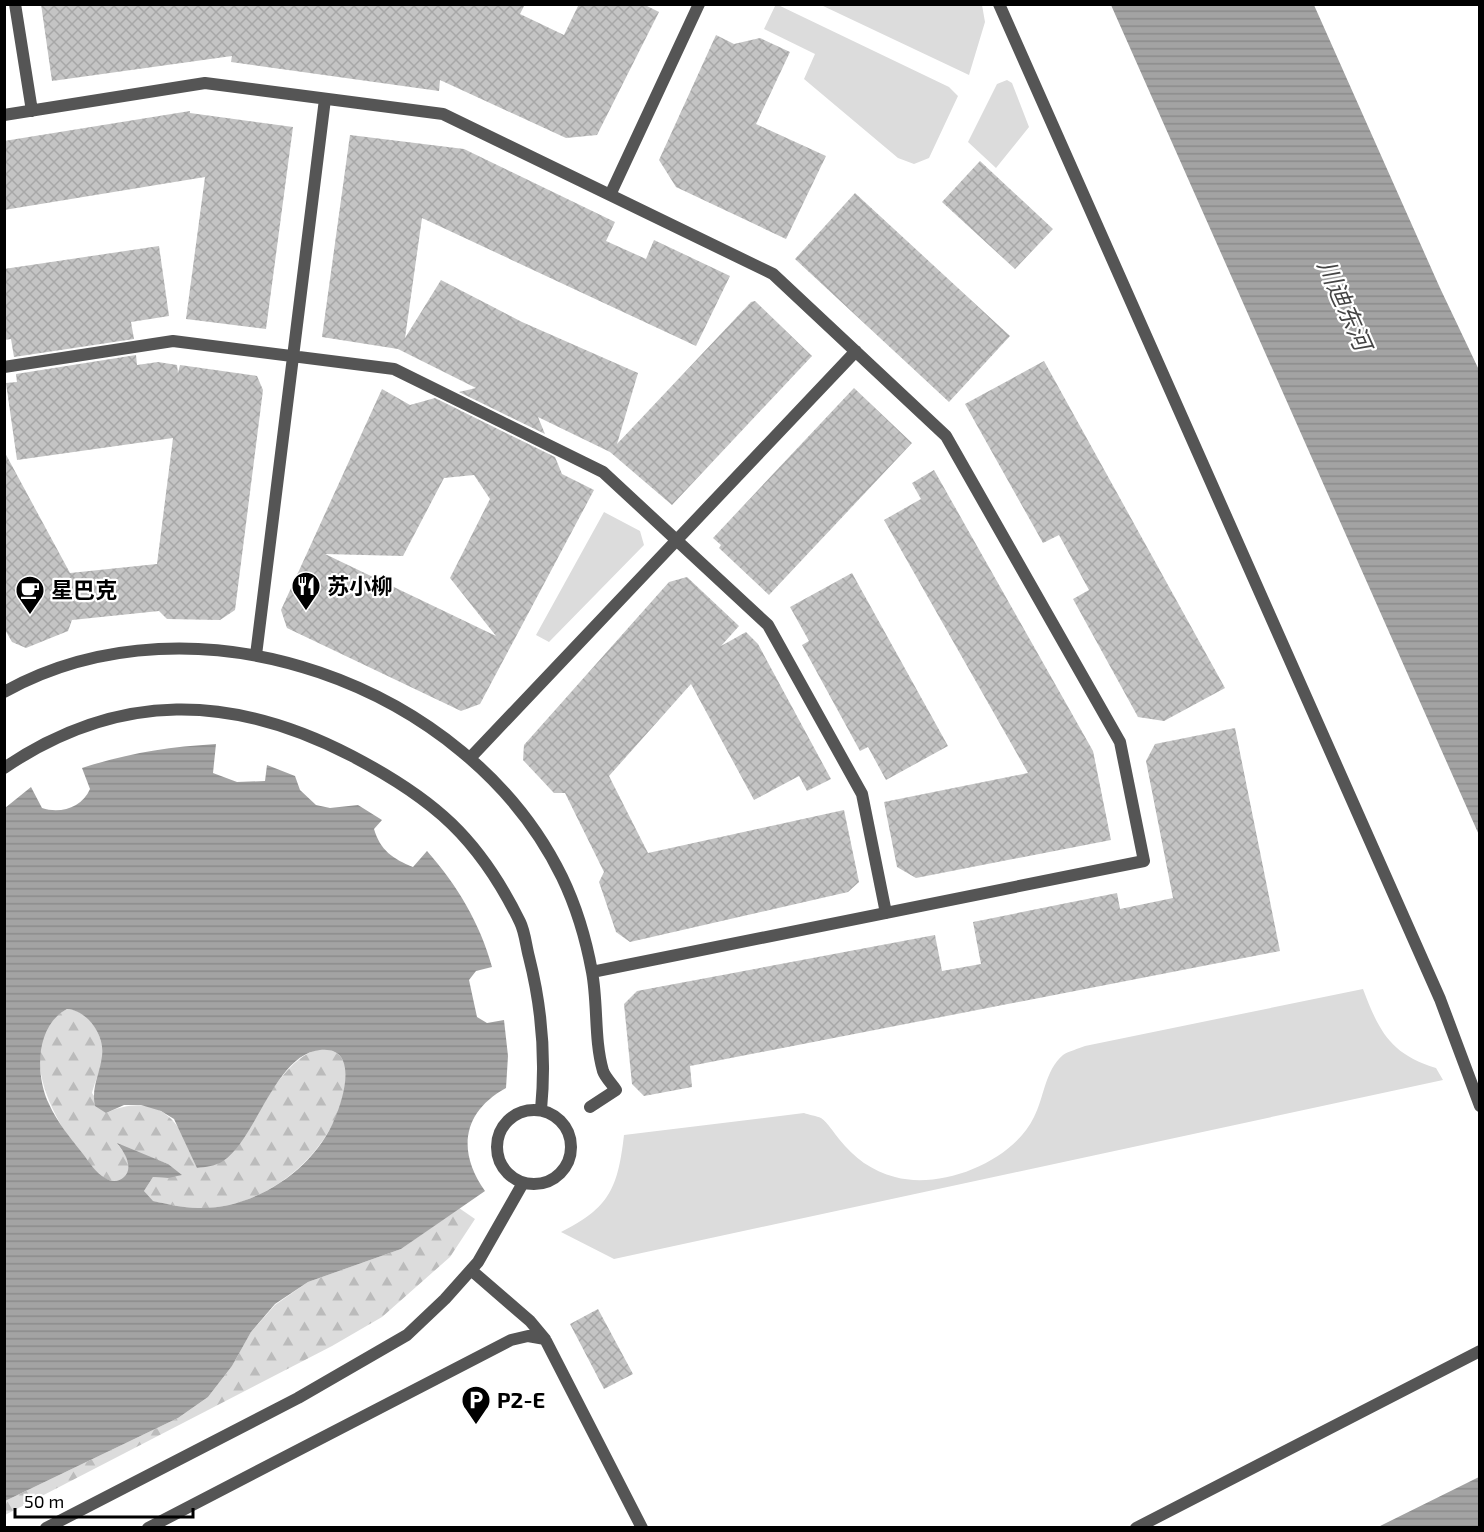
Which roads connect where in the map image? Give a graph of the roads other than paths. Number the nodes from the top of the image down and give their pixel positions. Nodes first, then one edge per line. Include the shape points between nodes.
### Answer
1 (15, 4) edge
2 (699, 4) edge
3 (999, 4) edge
4 (325, 99) junction
5 (32, 111) junction
6 (4, 115) edge
7 (610, 195) junction
8 (856, 351) junction
9 (293, 356) junction
10 (4, 367) edge
11 (676, 540) junction
12 (256, 656) junction
13 (6, 689) edge
14 (470, 758) junction
15 (4, 768) edge
16 (886, 913) junction
17 (592, 972) junction
18 (1479, 1106) edge
19 (590, 1107) dead end
20 (541, 1110) junction
21 (523, 1183) junction
22 (471, 1270) junction
23 (545, 1339) junction
24 (1479, 1351) edge
25 (46, 1527) edge
26 (148, 1527) edge
27 (642, 1527) edge
28 (1136, 1527) edge

1 - 5 street
2 - 7 street
3 - 18 street via 1440,999
4 - 5 street via 205,83
4 - 7 street via 443,114
4 - 9 street
5 - 6 street
7 - 8 street via 773,274
8 - 11 street
8 - 16 street via 946,436 1120,742 1144,861
9 - 10 street via 173,341
9 - 11 street via 394,369 603,472
9 - 12 street
11 - 14 street
11 - 16 street via 768,625 862,794
12 - 13 street via 185,648 130,651 95,658
12 - 14 street via 302,665 346,682 417,719
14 - 17 street via 533,826 562,877 581,925
15 - 20 street via 99,721 150,711 204,709 276,723 331,745 391,777 436,807 463,833 492,872 521,924 538,993 543,1041
16 - 17 street
17 - 19 street via 603,1072 616,1090
20 - 21 street via 516,1114 499,1132 498,1157 512,1178
20 - 21 street via 562,1122 569,1132 571,1156 558,1177 535,1185
21 - 22 street
22 - 23 street
22 - 25 street via 407,1335 298,1398
23 - 26 street via 528,1336 511,1340
23 - 27 street
24 - 28 street

